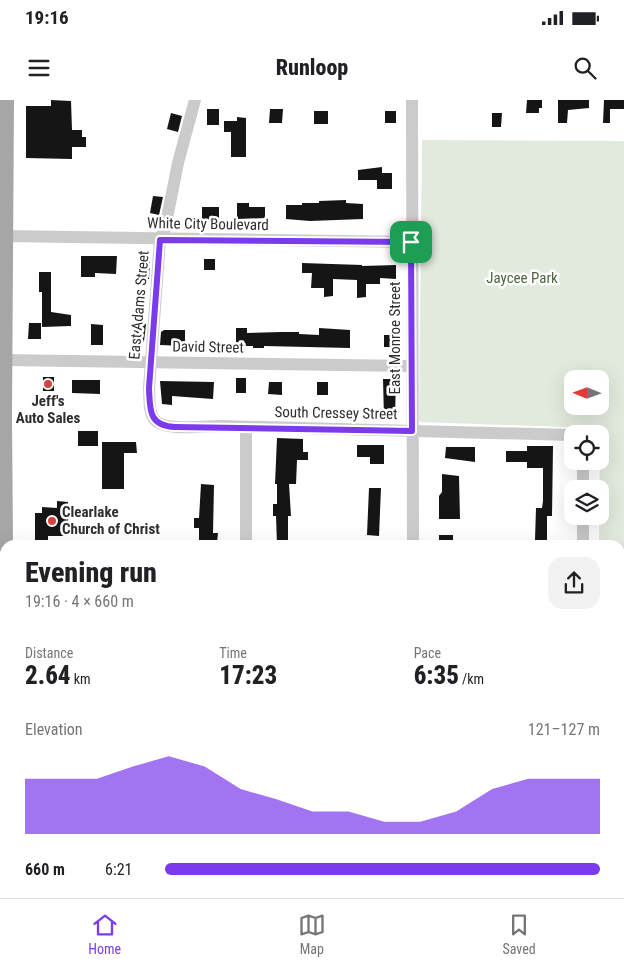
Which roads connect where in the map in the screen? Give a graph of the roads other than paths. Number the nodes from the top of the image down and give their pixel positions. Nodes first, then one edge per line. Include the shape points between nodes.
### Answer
1 (6, 100) edge
2 (195, 100) edge
3 (412, 100) edge
4 (3, 147) edge
5 (5, 236) junction
6 (160, 240) junction
7 (411, 242) junction
8 (4, 360) junction
9 (150, 363) junction
10 (411, 366) junction
11 (159, 424) joint
12 (246, 428) junction
13 (412, 431) junction
14 (564, 436) edge
15 (2, 478) edge
16 (583, 525) edge
17 (5, 540) edge
18 (246, 540) edge
19 (413, 540) edge
20 (582, 540) edge

1 - 4 main road
2 - 6 street, East Adams Street
3 - 7 street, East Monroe Street
4 - 5 main road
5 - 6 street, White City Boulevard
5 - 8 main road
6 - 7 street, White City Boulevard
6 - 9 street, East Adams Street
7 - 10 street, East Monroe Street
8 - 9 street, David Street
8 - 15 main road
9 - 10 street, David Street
9 - 11 street, East Adams Street via 150,407
10 - 13 street, East Monroe Street
11 - 12 street, South Cressey Street via 168,427
12 - 13 street, South Cressey Street
12 - 18 street
13 - 14 street, South Cressey Street
13 - 19 street, East Monroe Street
15 - 17 main road
16 - 20 street

